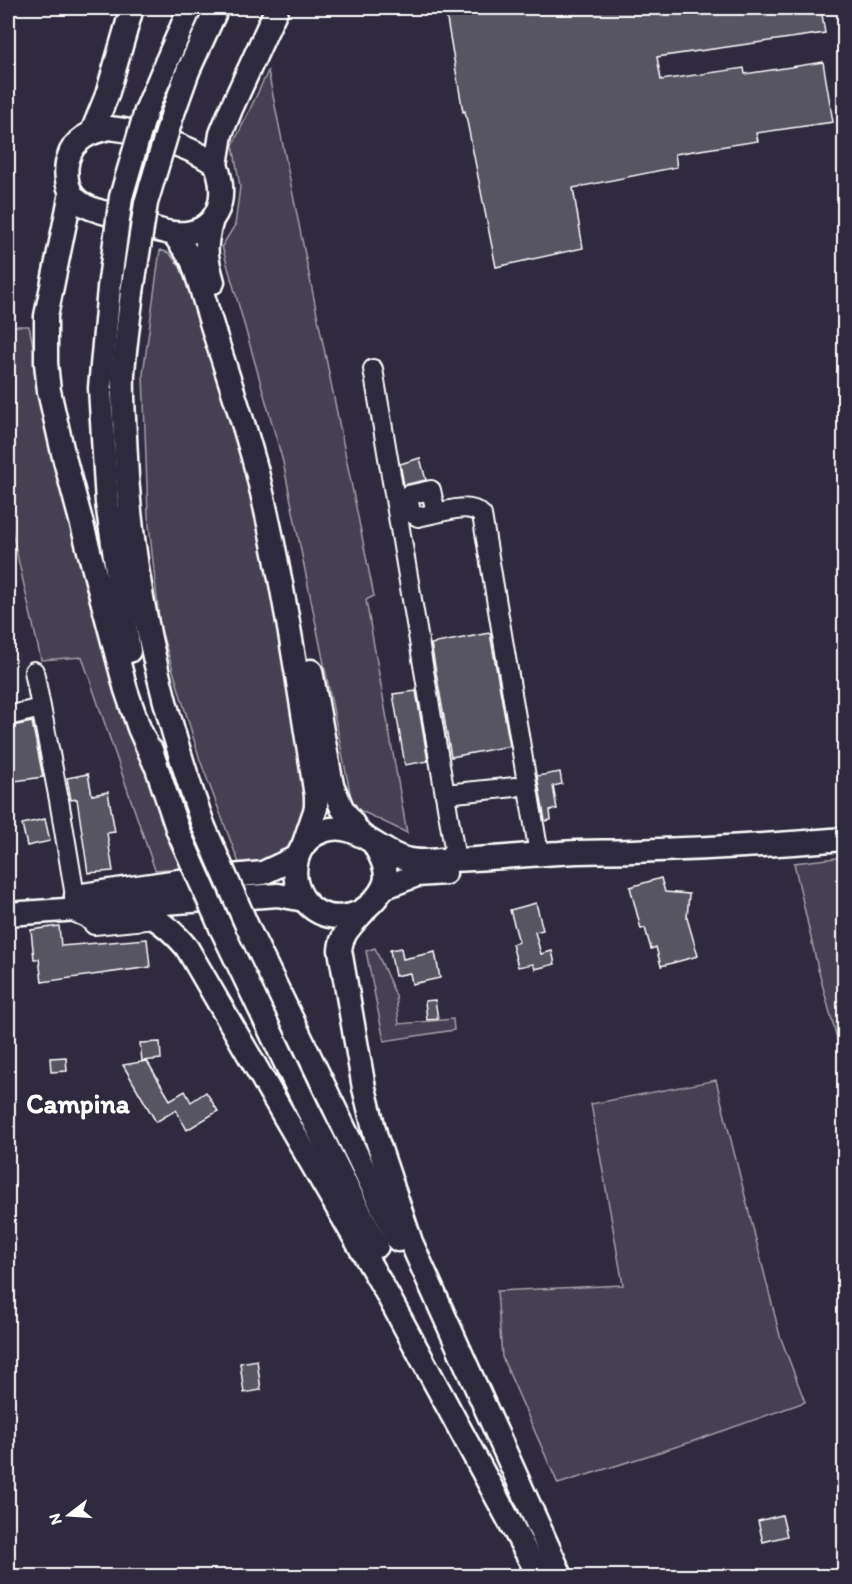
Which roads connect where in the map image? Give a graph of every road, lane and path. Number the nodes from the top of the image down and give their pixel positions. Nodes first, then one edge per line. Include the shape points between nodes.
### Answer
1 (132, 8) edge
2 (190, 8) edge
3 (217, 8) edge
4 (277, 8) edge
5 (92, 132) junction
6 (216, 165) junction
7 (71, 193) junction
8 (211, 223) junction
9 (173, 233) junction
10 (373, 369) dead end
11 (436, 513) dead end
12 (34, 671) dead end
13 (41, 708) junction
14 (8, 716) edge
15 (155, 764) junction
16 (514, 787) dead end
17 (445, 794) junction
18 (452, 835) junction
19 (367, 839) junction
20 (844, 839) edge
21 (764, 844) junction
22 (300, 851) junction
23 (539, 854) junction
24 (476, 858) junction
25 (442, 860) junction
26 (379, 894) junction
27 (304, 900) junction
28 (73, 903) junction
29 (8, 904) edge
30 (130, 905) junction
31 (8, 914) edge
32 (156, 919) junction
33 (505, 1453) junction
34 (539, 1576) edge
35 (561, 1576) edge

1 - 5 main road
2 - 15 main road, bridge via 146,111 121,197 100,388 107,503 135,685
3 - 33 main road, bridge via 188,71 146,203 123,374 130,520 159,683 204,827 248,928 373,1191
4 - 6 main road via 221,134
5 - 6 main road via 121,129 198,152
5 - 7 main road via 70,152 66,172
6 - 8 main road via 223,189
7 - 9 main road via 94,209
7 - 15 main road via 46,316 49,391 126,690
8 - 9 main road
8 - 19 main road via 205,255 282,511 332,785 342,808
9 - 22 main road via 192,261 201,288 268,519 316,796 316,808
10 - 17 street
11 - 23 street via 467,508 477,509 482,515
12 - 13 street
13 - 14 street
13 - 28 street
15 - 34 main road, bridge via 178,831 222,930
16 - 17 street
17 - 18 street
18 - 24 street via 461,848
18 - 25 street via 454,848
19 - 22 main road via 337,828 324,830 312,836
19 - 25 main road via 406,860
19 - 26 main road via 385,869
20 - 21 main road
21 - 23 main road
21 - 26 main road via 635,860 417,875
22 - 27 main road via 295,877
22 - 28 main road via 263,873 179,881
23 - 24 main road
24 - 25 main road
26 - 27 main road via 365,910 340,918 315,910
26 - 33 main road via 341,942 364,1088 411,1242
27 - 30 main road via 278,895
28 - 29 main road
28 - 30 main road
28 - 31 main road
28 - 32 street via 94,925
30 - 32 main road
32 - 34 main road via 178,936 199,968 386,1292
33 - 35 main road

